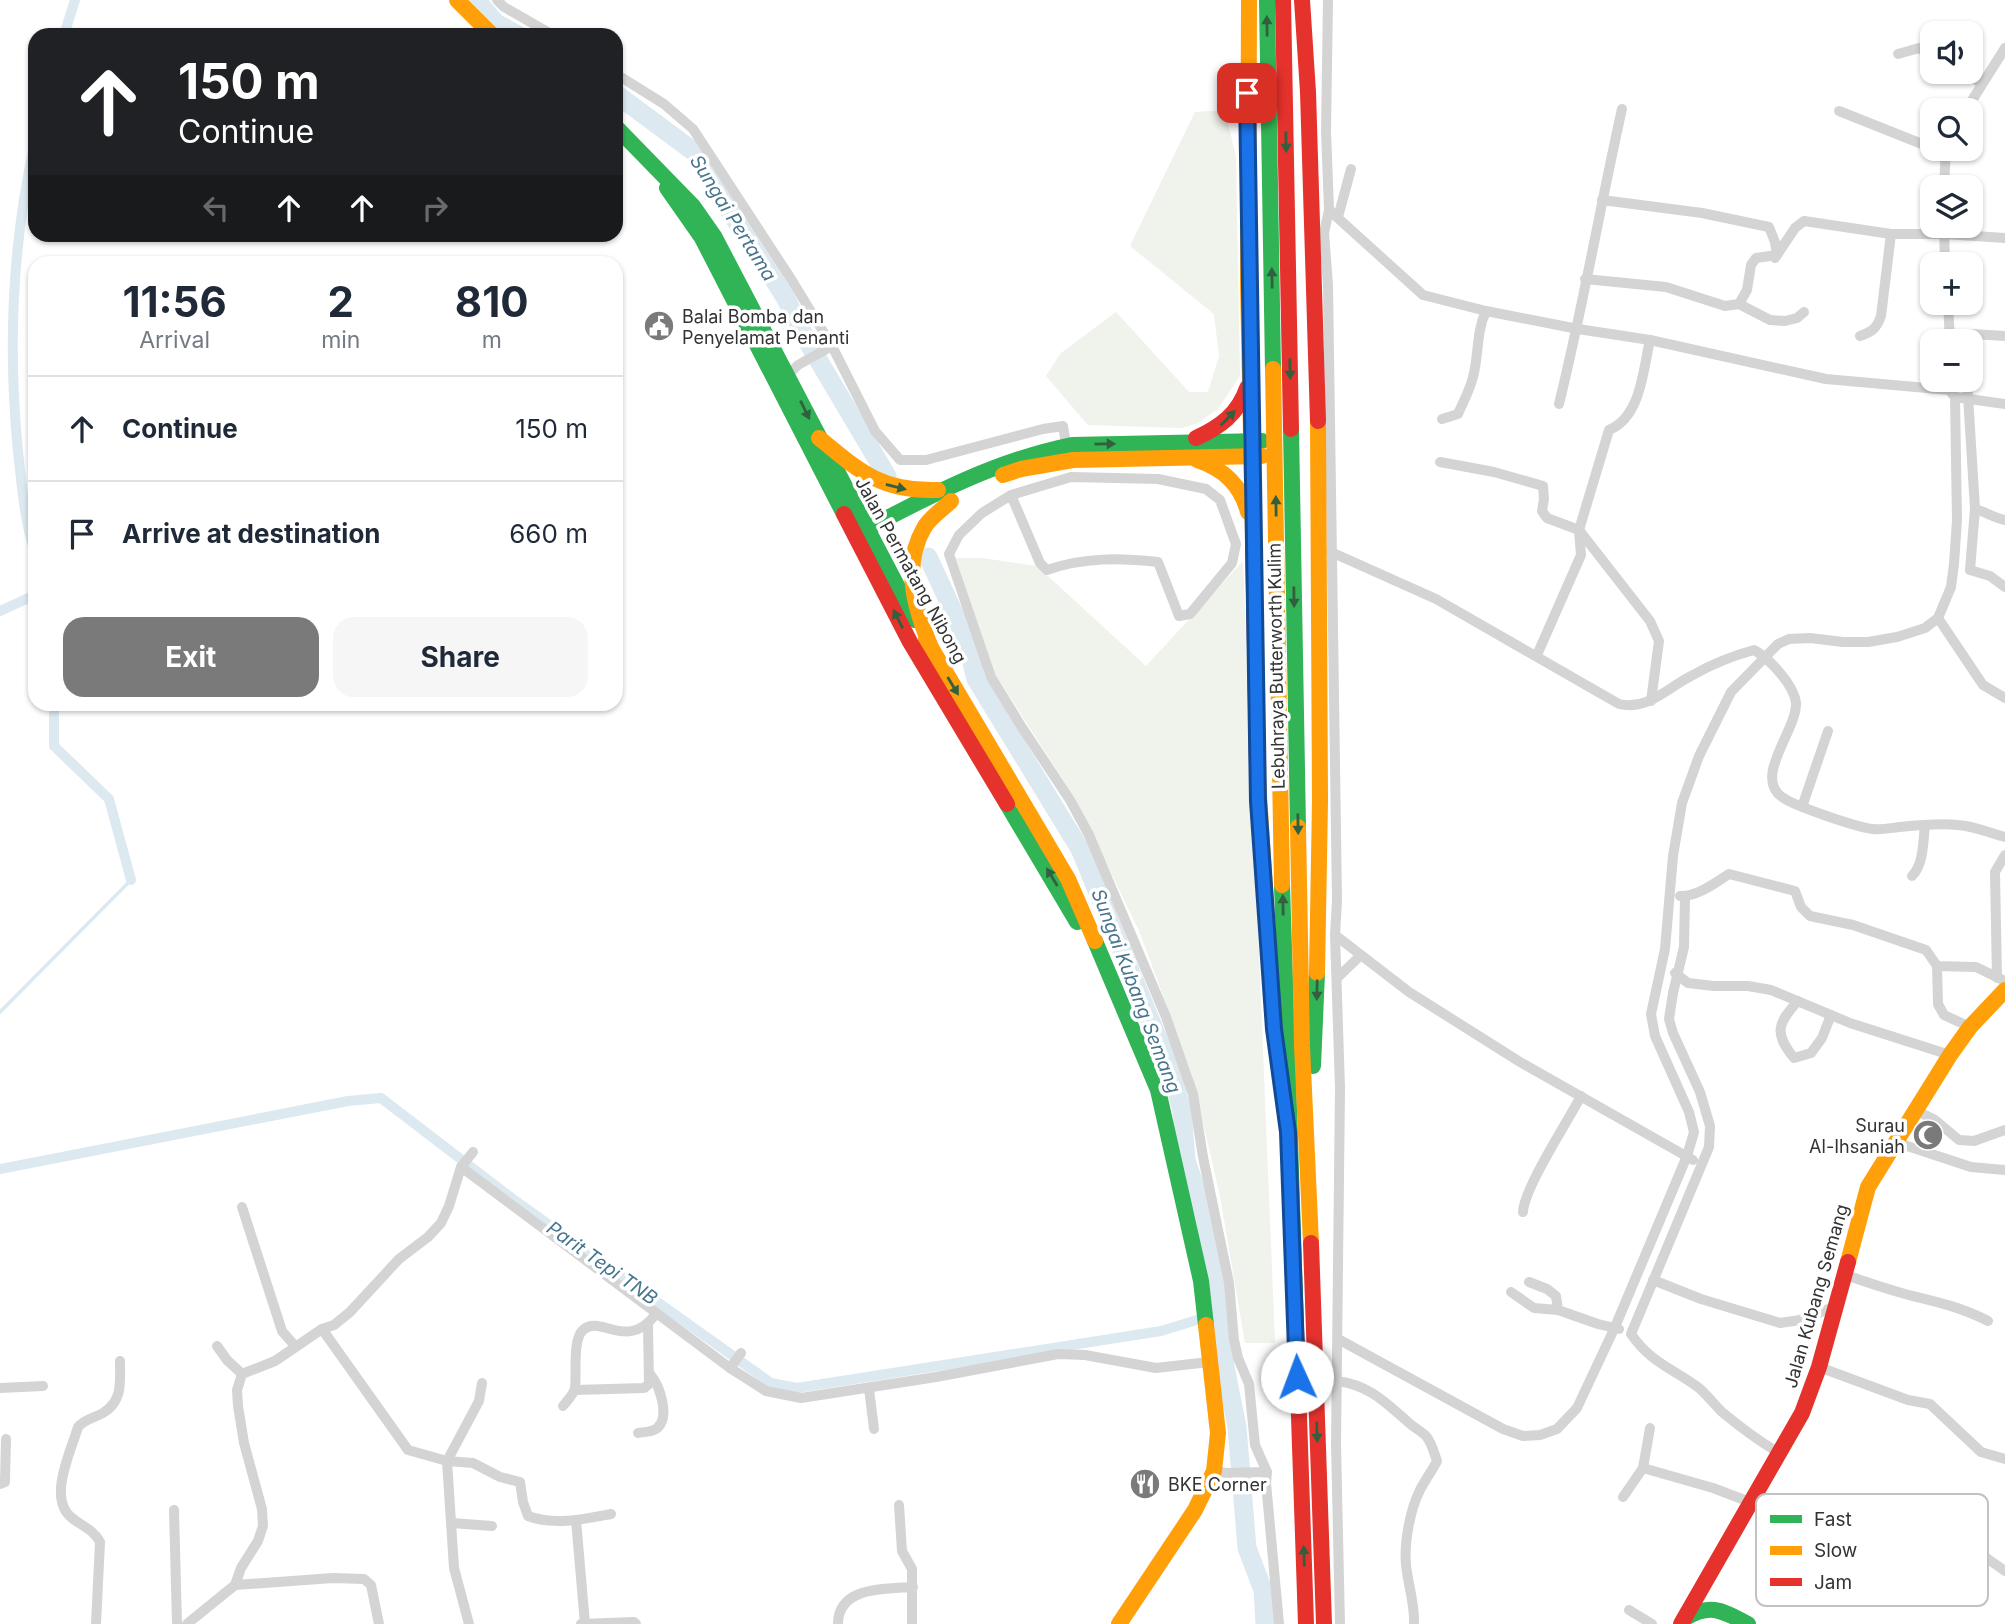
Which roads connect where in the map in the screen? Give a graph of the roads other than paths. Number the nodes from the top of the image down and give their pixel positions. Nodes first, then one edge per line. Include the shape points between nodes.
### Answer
1 (457, 0) edge
2 (497, 0) edge
3 (1249, 0) edge
4 (1267, 0) edge
5 (1283, 0) edge
6 (1302, 0) edge
7 (1328, 0) edge
8 (485, 28) edge
9 (541, 28) edge
10 (2005, 48) edge
11 (1920, 49) edge
12 (1898, 54) dead end
13 (623, 78) edge
14 (1983, 81) edge
15 (1622, 109) dead end
16 (1839, 111) dead end
17 (623, 134) edge
18 (1920, 142) edge
19 (655, 165) junction
20 (1351, 169) dead end
21 (1602, 200) junction
22 (1329, 210) junction
23 (1338, 217) junction
24 (1920, 232) edge
25 (1891, 234) junction
26 (1983, 235) edge
27 (2005, 238) edge
28 (1775, 258) junction
29 (1585, 279) junction
30 (1739, 304) junction
31 (1486, 311) junction
32 (1804, 312) dead end
33 (1578, 329) junction
34 (1983, 335) edge
35 (2005, 336) edge
36 (1860, 337) dead end
37 (1650, 340) junction
38 (827, 348) junction
39 (793, 370) junction
40 (1250, 376) junction
41 (1920, 386) edge
42 (1952, 392) edge
43 (1957, 392) edge
44 (1968, 392) edge
45 (1969, 400) junction
46 (1559, 404) dead end
47 (2005, 404) edge
48 (1443, 419) dead end
49 (819, 438) junction
50 (1319, 447) junction
51 (1251, 449) junction
52 (1186, 450) junction
53 (1440, 462) dead end
54 (1071, 477) junction
55 (948, 495) junction
56 (1011, 495) junction
57 (1975, 509) junction
58 (2005, 520) edge
59 (1579, 530) junction
60 (864, 538) junction
61 (1254, 548) junction
62 (1332, 552) junction
63 (2005, 587) edge
64 (1938, 618) junction
65 (932, 650) junction
66 (1537, 655) junction
67 (1769, 661) junction
68 (2005, 698) edge
69 (1651, 701) junction
70 (1828, 731) dead end
71 (1802, 807) junction
72 (1925, 825) junction
73 (2005, 837) edge
74 (2005, 855) edge
75 (1912, 876) dead end
76 (1671, 895) junction
77 (1685, 897) junction
78 (1335, 935) junction
79 (1360, 956) junction
80 (1937, 966) junction
81 (1663, 967) junction
82 (1679, 974) junction
83 (1337, 978) junction
84 (2002, 983) edge
85 (1122, 1000) junction
86 (1798, 1001) junction
87 (1831, 1015) junction
88 (1970, 1027) junction
89 (1950, 1055) junction
90 (1581, 1096) junction
91 (1915, 1110) junction
92 (2005, 1130) edge
93 (1307, 1131) junction
94 (1288, 1132) junction
95 (1895, 1142) junction
96 (1687, 1156) junction
97 (1701, 1165) junction
98 (2005, 1170) edge
99 (242, 1207) dead end
100 (1523, 1212) dead end
101 (1843, 1274) junction
102 (1653, 1280) junction
103 (1529, 1282) dead end
104 (1511, 1292) dead end
105 (1834, 1307) junction
106 (1558, 1310) junction
107 (656, 1314) junction
108 (1988, 1321) dead end
109 (648, 1325) junction
110 (1615, 1327) junction
111 (321, 1329) junction
112 (1631, 1334) junction
113 (1338, 1339) junction
114 (217, 1346) dead end
115 (295, 1346) junction
116 (741, 1353) dead end
117 (120, 1362) dead end
118 (1209, 1362) junction
119 (731, 1367) junction
120 (1819, 1367) junction
121 (242, 1374) junction
122 (650, 1374) junction
123 (1337, 1381) junction
124 (482, 1383) dead end
125 (43, 1386) dead end
126 (0, 1388) edge
127 (869, 1389) junction
128 (575, 1391) junction
129 (563, 1406) dead end
130 (874, 1429) dead end
131 (1650, 1429) dead end
132 (638, 1433) dead end
133 (6, 1439) dead end
134 (1779, 1453) junction
135 (2005, 1459) edge
136 (447, 1461) junction
137 (1643, 1468) junction
138 (1220, 1472) junction
139 (1264, 1473) junction
140 (0, 1484) edge
141 (1623, 1497) dead end
142 (1750, 1502) junction
143 (899, 1505) dead end
144 (174, 1510) dead end
145 (611, 1514) dead end
146 (576, 1520) junction
147 (452, 1523) junction
148 (492, 1526) dead end
149 (1988, 1559) edge
150 (2005, 1571) edge
151 (1710, 1572) junction
152 (235, 1585) junction
153 (913, 1587) junction
154 (1717, 1608) junction
155 (1629, 1611) dead end
156 (1683, 1622) edge
157 (189, 1623) edge
158 (96, 1624) edge
159 (177, 1624) edge
160 (379, 1624) edge
161 (469, 1624) edge
162 (583, 1624) edge
163 (636, 1624) edge
164 (838, 1624) edge
165 (912, 1624) edge
166 (1119, 1624) edge
167 (1279, 1624) edge
168 (1306, 1624) edge
169 (1324, 1624) edge
170 (1340, 1624) edge
171 (1414, 1624) edge
172 (1652, 1624) edge
173 (1748, 1624) edge

1 - 8 main road
2 - 9 street
3 - 40 main road
94 -> 4 main road, Lebuhraya Butterworth Kulim
5 -> 93 main road, Lebuhraya Butterworth Kulim via 1301,1028
6 - 50 main road
7 - 22 street
10 - 14 street
11 - 12 street
13 - 38 street via 693,129
15 - 21 street
16 - 18 street
17 - 19 main road, Jalan Permatang Nibong
19 - 39 main road, Jalan Permatang Nibong via 714,236
19 - 60 main road, Jalan Permatang Nibong via 702,238
20 - 23 street
21 - 28 street via 1769,227
21 - 29 street
22 - 23 street
22 - 62 street via 1324,233
23 - 31 street via 1423,295
24 - 25 street
25 - 28 street via 1804,221
25 - 36 street via 1881,316 1871,332
26 - 27 street
28 - 30 street via 1756,258
29 - 30 street via 1666,287 1725,306
29 - 33 street
30 - 32 street via 1770,320 1797,318
31 - 33 street
31 - 48 street via 1464,401 1458,414
33 - 37 street
33 - 46 street
34 - 35 street
37 - 41 street via 1826,379
37 - 59 street via 1634,404 1628,417 1609,430
38 - 39 street
38 - 54 street via 876,431 900,460 926,460 1063,426
39 -> 49 main road, Jalan Permatang Nibong
40 - 51 main road
52 -> 40 main road via 1230,419 1244,399
42 - 64 street via 1957,520 1951,587
43 - 45 street
44 - 45 street
45 - 47 street
45 - 57 street
49 -> 55 main road via 862,473 888,487
49 - 60 main road, Jalan Permatang Nibong
50 - 51 main road
50 -> 93 main road via 1317,1028
51 - 52 main road
51 - 61 main road
52 - 55 main road via 1072,445 1044,449
52 - 61 main road via 1230,477 1245,496
53 - 59 street via 1543,486 1542,511 1547,518
54 - 56 street
54 - 56 street via 1158,479 1206,489 1220,500 1229,521 1236,544 1232,563 1190,614 1180,616 1158,562 1121,558 1069,562 1047,570
55 - 60 main road
55 - 65 main road via 924,528 913,558 918,620
56 - 139 street via 982,513 959,535 949,554 991,677 1089,835 1194,1094 1238,1358 1249,1384 1255,1445
57 - 58 street
57 - 63 street via 1970,570
59 - 66 street via 1581,555
59 - 69 street via 1635,599 1659,641
60 - 65 main road, Jalan Permatang Nibong
85 -> 60 main road, Jalan Permatang Nibong via 910,642
61 - 94 main road via 1258,801 1274,1029
62 - 66 street via 1436,599
62 - 78 street
64 - 67 street via 1925,628 1868,642 1790,639 1778,644
64 - 68 street via 1983,685
65 -> 85 main road, Jalan Permatang Nibong via 1068,878
66 - 69 street via 1619,704 1631,707
67 - 69 street via 1754,650 1730,657
67 - 71 street via 1796,702 1793,721 1774,764 1774,789
67 - 76 street via 1731,692 1699,756 1682,803
70 - 71 street
71 - 72 street via 1872,830
72 - 73 street via 1961,825
72 - 75 street via 1922,852
74 - 84 street via 1995,872
76 - 77 street
76 - 81 street
77 - 80 street via 1729,874 1795,891 1810,916 1926,950
77 - 82 street
78 - 79 street
78 - 83 street
79 - 83 street
79 - 90 street via 1409,992
80 - 84 street via 1976,967
80 - 88 street via 1938,1003 1944,1015
81 - 82 street
81 - 96 street via 1651,1014 1655,1036 1689,1112 1694,1132
82 - 86 street via 1688,983 1748,986
82 - 97 street via 1669,1018 1710,1126 1709,1147
83 - 113 street
84 - 88 main road, Jalan Kubang Semang
85 - 118 main road, Jalan Permatang Nibong via 1158,1090 1201,1281
86 - 87 street
86 - 87 street via 1784,1016 1780,1031 1782,1044 1794,1058 1811,1053
87 - 89 street
88 - 89 main road, Jalan Kubang Semang
89 - 91 main road, Jalan Kubang Semang
90 - 96 street
90 - 100 street via 1540,1170
91 - 92 street via 1936,1120 1959,1140 1975,1141
91 - 95 main road, Jalan Kubang Semang
93 -> 169 main road, Lebuhraya Butterworth Kulim
168 -> 94 main road, Lebuhraya Butterworth Kulim
95 - 98 street via 1971,1167
95 - 101 main road, Jalan Kubang Semang via 1868,1187
96 - 97 street
96 - 110 street
97 - 102 street
99 - 115 street via 282,1331
101 - 105 main road, Jalan Kubang Semang
101 - 108 street via 1936,1300
102 - 105 street via 1780,1323
102 - 112 street
103 - 106 street via 1556,1296
104 - 106 street via 1535,1308
105 - 120 main road, Jalan Kubang Semang
106 - 110 street
107 - 109 street
107 - 111 street via 467,1159 441,1223 399,1259 351,1312
107 - 119 street
109 - 122 street
109 - 128 street via 639,1331 586,1327 580,1334
110 - 112 street
110 - 113 street via 1577,1408 1557,1429 1523,1436
111 - 115 street
111 - 136 street via 408,1450
112 - 134 street via 1655,1361 1701,1390 1754,1438
113 - 123 street
114 - 121 street
115 - 121 street via 275,1361
116 - 119 street
117 - 158 street via 117,1400 78,1426 60,1491 67,1515 100,1542
118 - 127 street via 1156,1368 1058,1354
118 - 138 main road, Jalan Permatang Nibong
119 - 127 street via 766,1391 801,1398
120 - 134 main road, Jalan Kubang Semang via 1802,1413
120 - 135 street via 1930,1404 1981,1452
121 - 152 street via 237,1406 263,1526
122 - 128 street via 644,1388
122 - 132 street via 662,1394 661,1423
123 - 170 street
123 - 171 street via 1376,1394 1425,1434 1433,1447 1437,1461 1419,1491 1407,1541
124 - 136 street via 479,1401
125 - 126 street
127 - 130 street
128 - 129 street
131 - 137 street
133 - 140 street via 5,1482
134 - 142 main road, Jalan Kubang Semang
136 - 146 street via 473,1462 520,1482 528,1516
136 - 147 street
137 - 141 street
137 - 142 street
138 - 139 street
138 - 166 main road, Jalan Permatang Nibong
139 - 167 street
142 - 151 main road, Jalan Kubang Semang
143 - 153 street via 902,1551 912,1569
144 - 159 street
145 - 146 street
146 - 162 street
147 - 148 street
147 - 161 street via 454,1568
149 - 150 street
151 - 154 main road via 1708,1586
151 - 156 main road, Jalan Kubang Semang
152 - 157 street
152 - 160 street via 364,1579 371,1585
153 - 164 street via 846,1600
153 - 165 street
154 - 156 main road via 1700,1609
154 - 173 main road
155 - 172 street
162 - 163 street

